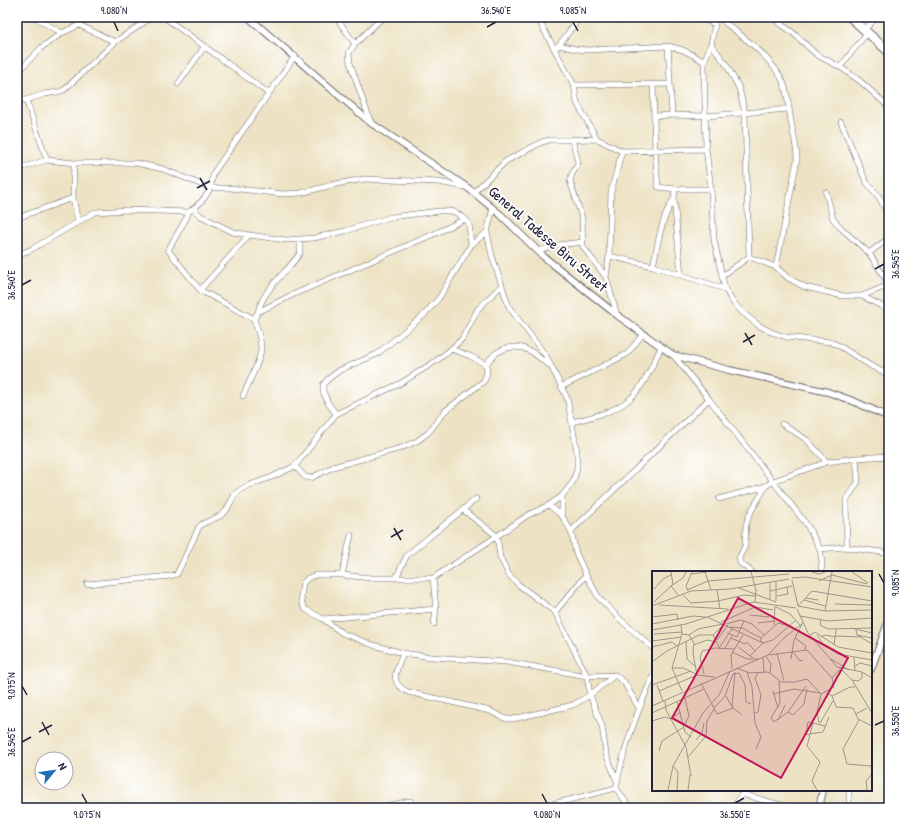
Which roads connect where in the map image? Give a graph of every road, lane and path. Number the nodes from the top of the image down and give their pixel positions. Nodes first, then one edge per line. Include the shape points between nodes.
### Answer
1 (34, 17) edge
2 (84, 17) edge
3 (152, 17) edge
4 (164, 17) edge
5 (248, 17) edge
6 (336, 17) edge
7 (383, 17) edge
8 (537, 17) edge
9 (580, 17) edge
10 (697, 17) edge
11 (715, 17) edge
12 (718, 17) edge
13 (771, 17) edge
14 (850, 17) edge
15 (877, 17) edge
16 (715, 24) junction
17 (79, 25) junction
18 (866, 32) junction
19 (62, 33) junction
20 (115, 42) junction
21 (355, 44) junction
22 (711, 44) junction
23 (205, 46) junction
24 (668, 46) junction
25 (557, 47) junction
26 (889, 52) edge
27 (294, 56) junction
28 (704, 62) junction
29 (840, 67) junction
30 (17, 73) edge
31 (178, 84) dead end
32 (653, 84) junction
33 (670, 84) junction
34 (574, 85) junction
35 (268, 93) junction
36 (17, 99) edge
37 (26, 100) junction
38 (889, 107) edge
39 (789, 109) junction
40 (745, 114) junction
41 (672, 115) junction
42 (654, 116) junction
43 (706, 116) junction
44 (841, 122) dead end
45 (372, 123) junction
46 (572, 139) junction
47 (597, 139) junction
48 (706, 149) junction
49 (655, 151) junction
50 (622, 152) junction
51 (47, 160) junction
52 (74, 163) junction
53 (17, 169) edge
54 (210, 188) junction
55 (468, 188) junction
56 (675, 189) junction
57 (711, 189) junction
58 (474, 192) junction
59 (826, 192) dead end
60 (73, 198) junction
61 (674, 199) junction
62 (493, 208) junction
63 (191, 211) junction
64 (889, 216) edge
65 (17, 218) edge
66 (465, 219) junction
67 (78, 222) junction
68 (487, 232) junction
69 (249, 236) junction
70 (889, 238) edge
71 (300, 240) junction
72 (583, 242) junction
73 (471, 245) junction
74 (538, 251) junction
75 (869, 253) junction
76 (17, 255) edge
77 (608, 256) junction
78 (749, 257) junction
79 (652, 266) junction
80 (776, 267) junction
81 (681, 275) junction
82 (722, 276) junction
83 (606, 277) junction
84 (889, 285) edge
85 (502, 286) junction
86 (725, 289) junction
87 (200, 290) junction
88 (862, 296) junction
89 (889, 310) edge
90 (258, 312) junction
91 (617, 315) junction
92 (254, 319) junction
93 (643, 334) junction
94 (661, 347) junction
95 (452, 349) junction
96 (674, 355) junction
97 (486, 365) junction
98 (550, 366) junction
99 (889, 375) edge
100 (561, 388) junction
101 (243, 396) dead end
102 (709, 399) junction
103 (336, 414) junction
104 (889, 417) edge
105 (572, 422) junction
106 (782, 424) dead end
107 (889, 456) edge
108 (856, 458) junction
109 (827, 462) junction
110 (295, 466) junction
111 (773, 481) junction
112 (766, 486) junction
113 (562, 496) junction
114 (476, 499) dead end
115 (719, 499) dead end
116 (549, 505) junction
117 (463, 510) junction
118 (562, 516) junction
119 (571, 531) junction
120 (351, 535) dead end
121 (497, 536) junction
122 (844, 547) junction
123 (820, 549) junction
124 (889, 555) edge
125 (751, 571) edge
126 (821, 571) edge
127 (342, 575) junction
128 (586, 575) junction
129 (396, 578) junction
130 (432, 578) junction
131 (87, 584) dead end
132 (436, 609) junction
133 (555, 612) junction
134 (323, 619) junction
135 (889, 620) edge
136 (434, 624) dead end
137 (652, 647) edge
138 (403, 653) junction
139 (872, 666) edge
140 (615, 675) junction
141 (587, 676) junction
142 (652, 678) edge
143 (590, 695) junction
144 (639, 708) junction
145 (617, 781) junction
146 (616, 788) junction
147 (823, 791) edge
148 (849, 791) edge
149 (743, 792) edge
150 (889, 806) edge
151 (377, 808) edge
152 (414, 808) edge
153 (537, 808) edge
154 (630, 808) edge
155 (734, 808) edge
156 (791, 808) edge
157 (819, 808) edge
158 (849, 808) edge
159 (881, 808) edge

1 - 19 street
2 - 17 street
3 - 20 street
4 - 23 street
5 - 27 street, General Tadesse Biru Street
6 - 21 street
7 - 21 street
8 - 25 street
9 - 25 street
10 - 16 street
11 - 16 street
12 - 39 street via 773,66 784,84
13 - 29 street via 817,55
14 - 18 highway
15 - 18 street
16 - 22 street
17 - 19 street
17 - 20 street
18 - 26 highway
18 - 29 street
19 - 30 street via 42,48
20 - 37 street via 64,90
21 - 45 street via 349,57
22 - 28 street
22 - 40 street via 739,88
23 - 31 street
23 - 35 street
24 - 25 street via 582,50
24 - 28 street via 683,50
24 - 33 street
25 - 34 street
27 - 35 street
27 - 45 street, General Tadesse Biru Street
28 - 43 street
29 - 38 street
32 - 33 street
32 - 34 street
32 - 42 street
33 - 41 street
34 - 47 street via 577,103
35 - 54 street via 214,172
36 - 37 street
37 - 51 street
39 - 40 street
39 - 80 street via 797,160
40 - 43 street
40 - 78 street
41 - 42 street
41 - 43 street
42 - 49 street
43 - 48 street
44 - 64 street via 867,183 879,197
45 - 55 street, General Tadesse Biru Street
46 - 47 street
46 - 58 street via 542,142 511,158
46 - 72 street via 578,162 570,181 582,218
47 - 50 street
48 - 49 street
48 - 57 street
49 - 50 street
49 - 56 street via 658,187
50 - 77 street via 611,192
51 - 52 street
51 - 53 street
52 - 54 street via 145,164
52 - 60 street
54 - 55 street via 291,194 372,179 438,182
54 - 63 street
55 - 58 street, General Tadesse Biru Street
56 - 57 street
56 - 61 street
57 - 82 street via 714,240
58 - 62 street, General Tadesse Biru Street
59 - 75 street via 833,219
60 - 65 street
60 - 67 street
61 - 79 street via 668,207
61 - 81 street
62 - 68 street
62 - 74 street, General Tadesse Biru Street
63 - 67 street via 109,210 95,212
63 - 69 street via 220,227
63 - 87 street via 168,250
66 - 71 street via 449,211 392,217
66 - 73 street via 468,223
66 - 90 street
67 - 76 street
68 - 73 street
68 - 85 street
69 - 71 street
69 - 87 street
70 - 75 street
71 - 90 street via 300,253 275,281 259,305
72 - 74 street via 558,244
72 - 83 street via 585,251
73 - 103 street via 439,298 424,315 377,354 340,370 323,385 328,403
74 - 91 street, General Tadesse Biru Street
75 - 84 street
77 - 79 street
77 - 83 street
78 - 80 street
78 - 82 street
79 - 81 street
80 - 88 street via 788,278 805,287 843,296
81 - 86 street
82 - 86 street
83 - 91 street
84 - 88 street
85 - 95 street via 478,309 462,339
85 - 98 street via 508,307 546,356
86 - 99 street via 742,312 771,332 786,337 830,342
87 - 92 street
88 - 89 street
90 - 92 street
91 - 93 street, General Tadesse Biru Street
92 - 101 street via 261,349
93 - 94 street, General Tadesse Biru Street
93 - 100 street via 627,354
94 - 96 street, General Tadesse Biru Street
94 - 105 street via 644,382 627,402 605,413
95 - 97 street
95 - 103 street via 402,383
96 - 102 street
96 - 104 street, General Tadesse Biru Street via 822,390
97 - 98 street via 496,353 515,347 532,352
97 - 110 street via 484,382 445,411 428,433 417,441 333,467 310,478
98 - 100 street
100 - 105 street via 569,406
102 - 111 street
102 - 119 street
103 - 110 street
105 - 113 street via 577,469 573,482
106 - 109 street via 807,440
107 - 108 street
108 - 109 street
108 - 122 street via 858,482 846,501 848,541
109 - 111 street
110 - 131 street via 247,486 235,494 220,516 199,527 176,574
111 - 112 street
111 - 123 street via 806,525
112 - 115 street
112 - 125 street via 749,515 744,546 739,558 740,563
113 - 116 street
113 - 118 street
114 - 117 street
116 - 118 street
116 - 121 street via 533,511
117 - 121 street
117 - 129 street via 407,555
118 - 119 street
119 - 128 street via 576,553
120 - 127 street
121 - 130 street
121 - 133 street via 500,557 509,575
122 - 123 street
122 - 124 street
123 - 126 street
127 - 129 street
127 - 134 street via 316,575 303,583 301,596 305,609
128 - 133 street
128 - 137 street via 605,605
129 - 130 street
130 - 132 street
132 - 134 street
132 - 136 street
133 - 141 street
134 - 138 street via 342,633
135 - 139 street
138 - 141 street via 507,662
138 - 143 street via 395,676 396,683 401,689 490,711 506,718 573,705
140 - 141 street
140 - 143 street
140 - 144 street via 624,682
141 - 143 street
142 - 144 street
143 - 145 street via 602,726 606,754
144 - 145 street
145 - 146 street
146 - 153 street
146 - 154 street
147 - 157 street
148 - 158 street
149 - 155 street
149 - 156 street
150 - 159 street
151 - 152 street via 410,801

